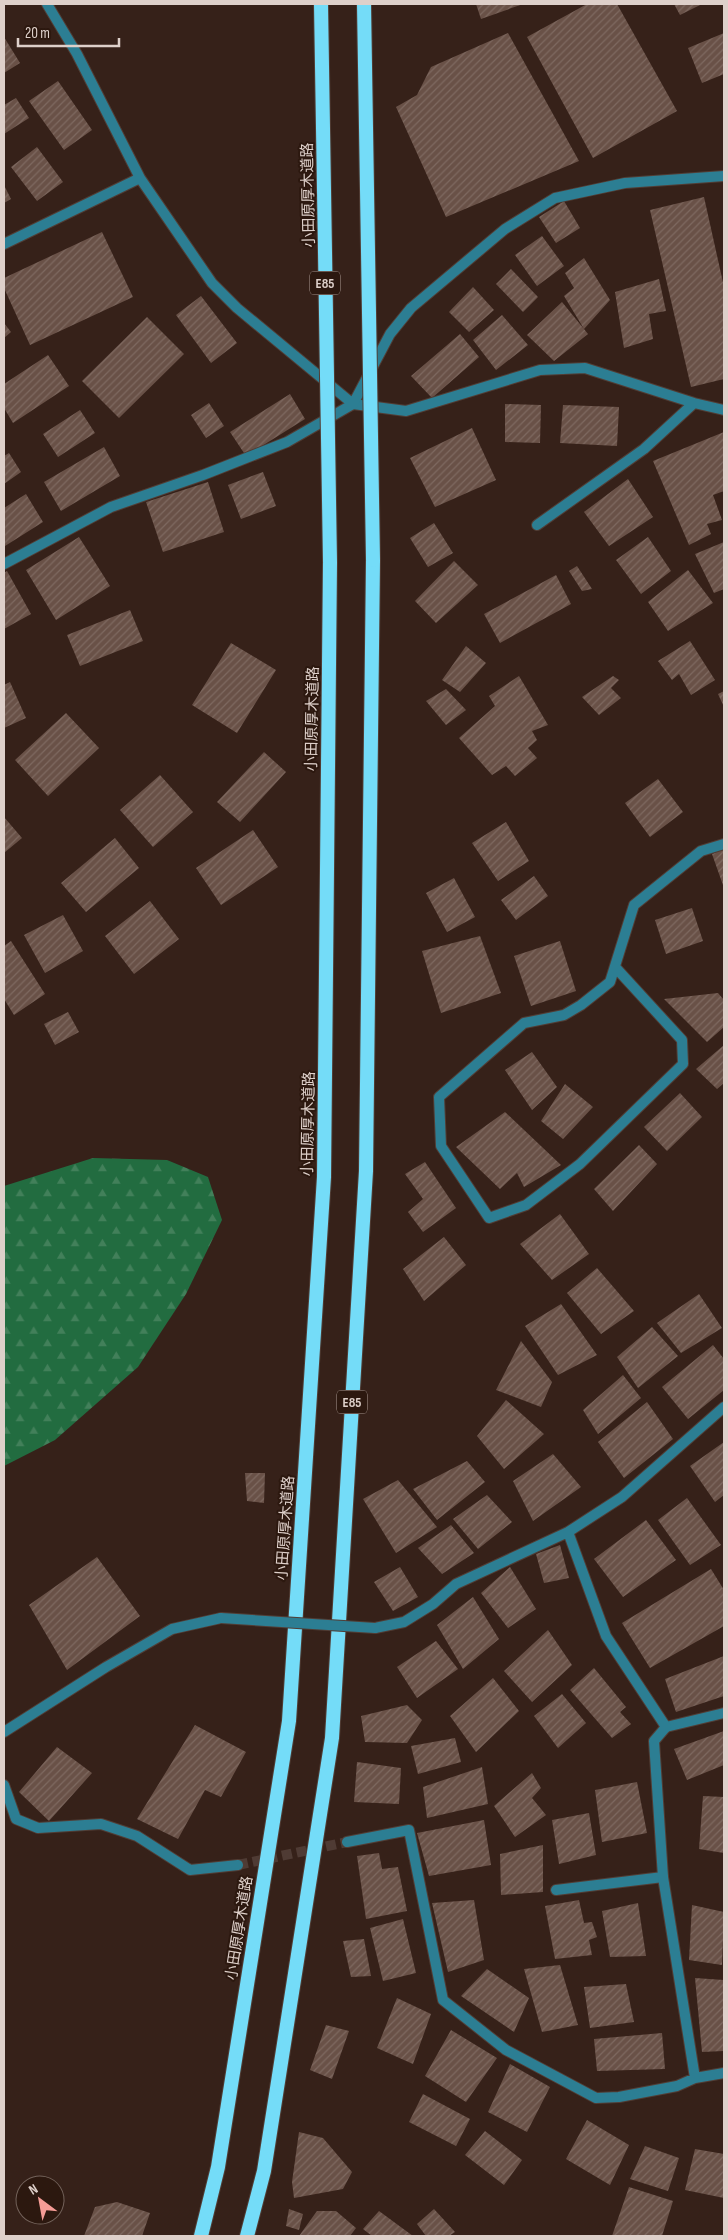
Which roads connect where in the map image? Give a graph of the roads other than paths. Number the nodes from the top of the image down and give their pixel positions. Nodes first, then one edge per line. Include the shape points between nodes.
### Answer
1 (47, 4) edge
2 (321, 4) edge
3 (364, 4) edge
4 (724, 176) edge
5 (140, 178) junction
6 (4, 244) edge
7 (694, 403) junction
8 (353, 404) junction
9 (724, 410) edge
10 (537, 525) dead end
11 (4, 564) edge
12 (724, 844) edge
13 (616, 968) junction
14 (724, 1407) edge
15 (568, 1532) junction
16 (724, 1712) edge
17 (666, 1727) junction
18 (4, 1732) edge
19 (4, 1785) edge
20 (347, 1842) tunnel mouth
21 (238, 1865) tunnel mouth
22 (663, 1877) junction
23 (556, 1890) dead end
24 (724, 2073) edge
25 (695, 2078) junction
26 (201, 2236) edge
27 (247, 2236) edge

1 - 5 street via 77,54
2 - 26 highway, 小田原厚木道路 / E85, bridge via 330,562 324,1177 289,1721 218,2166
3 - 27 highway, E85, bridge via 373,560 366,1171 332,1738 264,2170
4 - 8 street via 625,183 555,198 530,213 504,229 412,308 390,334
5 - 6 street
5 - 8 street via 212,283 237,308
7 - 8 street via 585,368 540,370 406,412
7 - 9 street
7 - 10 street via 644,449
8 - 11 street via 287,442 110,507
12 - 13 street via 701,852 634,905
13 - 13 street via 610,982 581,1005 564,1015 524,1023 439,1097 441,1146 489,1218 526,1205 580,1164 683,1064 682,1040
14 - 15 street via 622,1497
15 - 17 street via 606,1636
15 - 18 street, bridge via 456,1584 433,1604 404,1622 375,1628 221,1618 172,1629
16 - 17 street
17 - 22 street via 654,1741
19 - 21 street via 16,1820 38,1828 101,1824 137,1836 190,1870
20 - 25 street via 409,1830 443,2000 506,2050 596,2098 619,2098 677,2086
22 - 23 street
22 - 25 street
24 - 25 street

